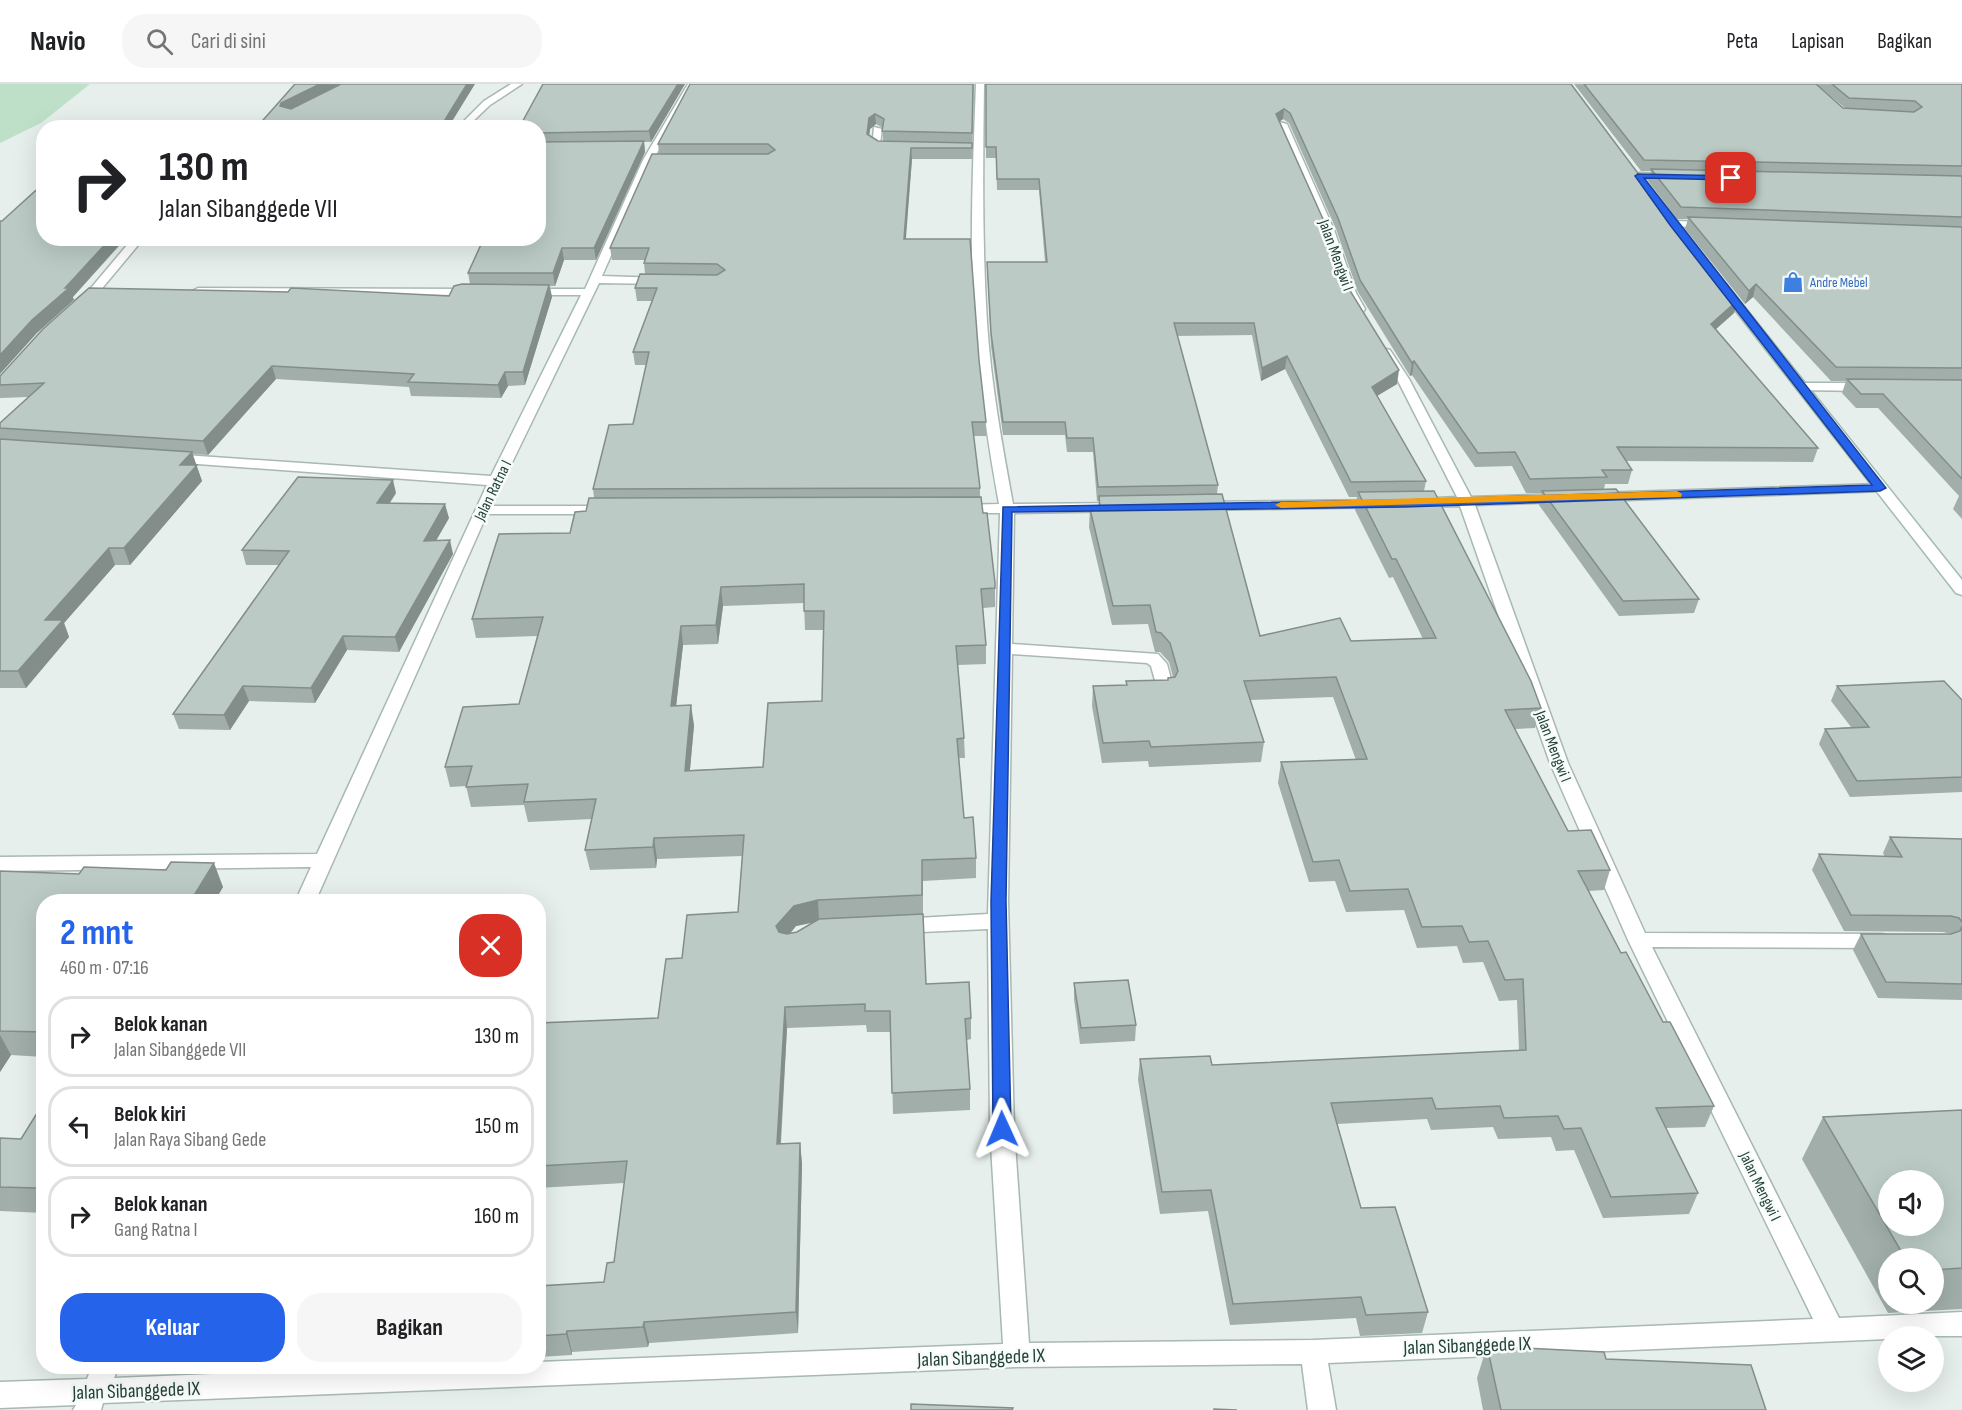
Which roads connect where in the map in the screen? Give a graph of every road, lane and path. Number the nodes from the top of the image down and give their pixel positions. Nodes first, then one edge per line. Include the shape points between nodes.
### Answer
1 (518, 84) edge
2 (692, 84) edge
3 (980, 84) edge
4 (468, 120) edge
5 (1282, 124) edge
6 (877, 129) edge
7 (907, 148) edge
8 (1638, 176) edge
9 (1686, 177) edge
10 (1719, 225) edge
11 (1688, 242) edge
12 (133, 246) edge
13 (1716, 278) edge
14 (673, 281) edge
15 (592, 286) junction
16 (189, 291) edge
17 (483, 292) edge
18 (519, 292) edge
19 (71, 310) edge
20 (1803, 387) junction
21 (1882, 387) edge
22 (150, 456) edge
23 (497, 481) junction
24 (1880, 488) junction
25 (1466, 501) junction
26 (1182, 506) edge
27 (1135, 507) edge
28 (947, 509) edge
29 (1007, 509) junction
30 (482, 510) junction
31 (625, 510) edge
32 (1962, 590) edge
33 (1005, 649) junction
34 (1165, 691) edge
35 (323, 860) junction
36 (0, 864) edge
37 (308, 894) edge
38 (999, 921) junction
39 (879, 927) edge
40 (1638, 940) junction
41 (1908, 940) edge
42 (1962, 1324) edge
43 (1831, 1329) junction
44 (1313, 1352) junction
45 (1017, 1355) junction
46 (103, 1374) edge
47 (0, 1395) edge
48 (92, 1401) edge
49 (1322, 1410) edge

1 - 4 street via 482,105
2 - 15 street, Jalan Ratna I via 652,154
3 - 29 street via 972,149 981,325 992,428
5 - 25 street, Jalan Mengwi I via 1329,230 1350,293 1403,379
6 - 7 street via 875,146
8 - 9 street
10 - 11 street via 1670,219
12 - 19 street via 101,290
13 - 20 street
14 - 15 street
15 - 18 street
15 - 23 street, Jalan Ratna I
16 - 17 street
20 - 21 street
20 - 24 street
22 - 23 street
23 - 30 street, Jalan Ratna I
24 - 25 street
24 - 32 street
25 - 26 street
25 - 40 street, Jalan Mengwi I via 1559,763
27 - 29 street
28 - 29 street
29 - 33 street
30 - 31 street
30 - 35 street, Jalan Ratna I
33 - 34 street via 1152,658 1159,664
33 - 38 street
35 - 36 street
35 - 37 street, Jalan Ratna I
38 - 39 street
38 - 45 street via 1002,1129
40 - 41 street
40 - 43 street, Jalan Mengwi I
42 - 43 street, Jalan Sibanggede IX
43 - 44 street, Jalan Sibanggede IX
44 - 45 street, Jalan Sibanggede IX
44 - 49 street
45 - 48 street, Jalan Sibanggede IX
46 - 48 street
47 - 48 street, Jalan Sibanggede IX

